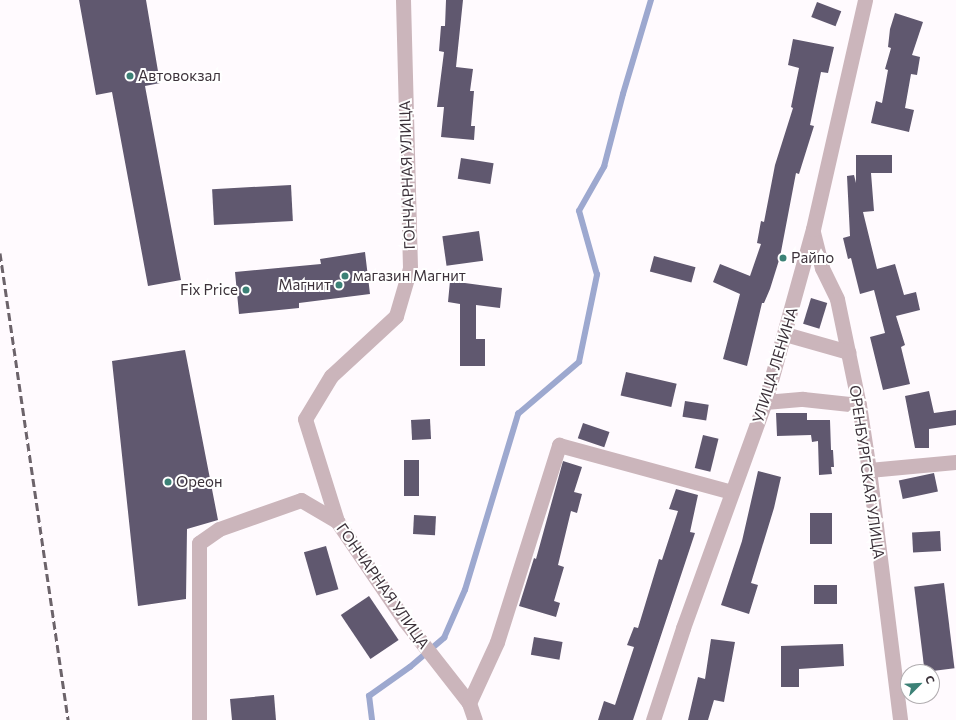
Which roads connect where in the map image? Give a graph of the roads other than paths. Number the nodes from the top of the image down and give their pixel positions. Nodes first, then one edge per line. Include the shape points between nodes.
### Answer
1 (403, 0) edge
2 (867, 3) edge
3 (813, 229) junction
4 (785, 334) junction
5 (848, 352) junction
6 (765, 402) junction
7 (859, 405) junction
8 (956, 462) edge
9 (869, 470) junction
10 (732, 492) junction
11 (337, 521) junction
12 (469, 703) junction
13 (199, 720) edge
14 (475, 720) edge
15 (653, 720) edge
16 (900, 720) edge

1 - 11 street, ГОНЧАРНАЯ УЛИЦА via 410,268 396,316 331,376 305,419
2 - 3 street, УЛИЦА ЛЕНИНА
3 - 4 street, УЛИЦА ЛЕНИНА
3 - 5 street, ОРЕНБУРГСКАЯ УЛИЦА via 822,268 837,299
4 - 5 street
4 - 6 street, УЛИЦА ЛЕНИНА
5 - 7 street, ОРЕНБУРГСКАЯ УЛИЦА
6 - 7 street via 803,399
6 - 10 street, УЛИЦА ЛЕНИНА
7 - 9 street, ОРЕНБУРГСКАЯ УЛИЦА
8 - 9 street
9 - 16 street, ОРЕНБУРГСКАЯ УЛИЦА
10 - 12 street via 559,445 497,642
10 - 15 street, УЛИЦА ЛЕНИНА
11 - 12 street, ГОНЧАРНАЯ УЛИЦА via 405,621
11 - 13 street via 301,500 219,528 199,543
12 - 14 street, ГОНЧАРНАЯ УЛИЦА

